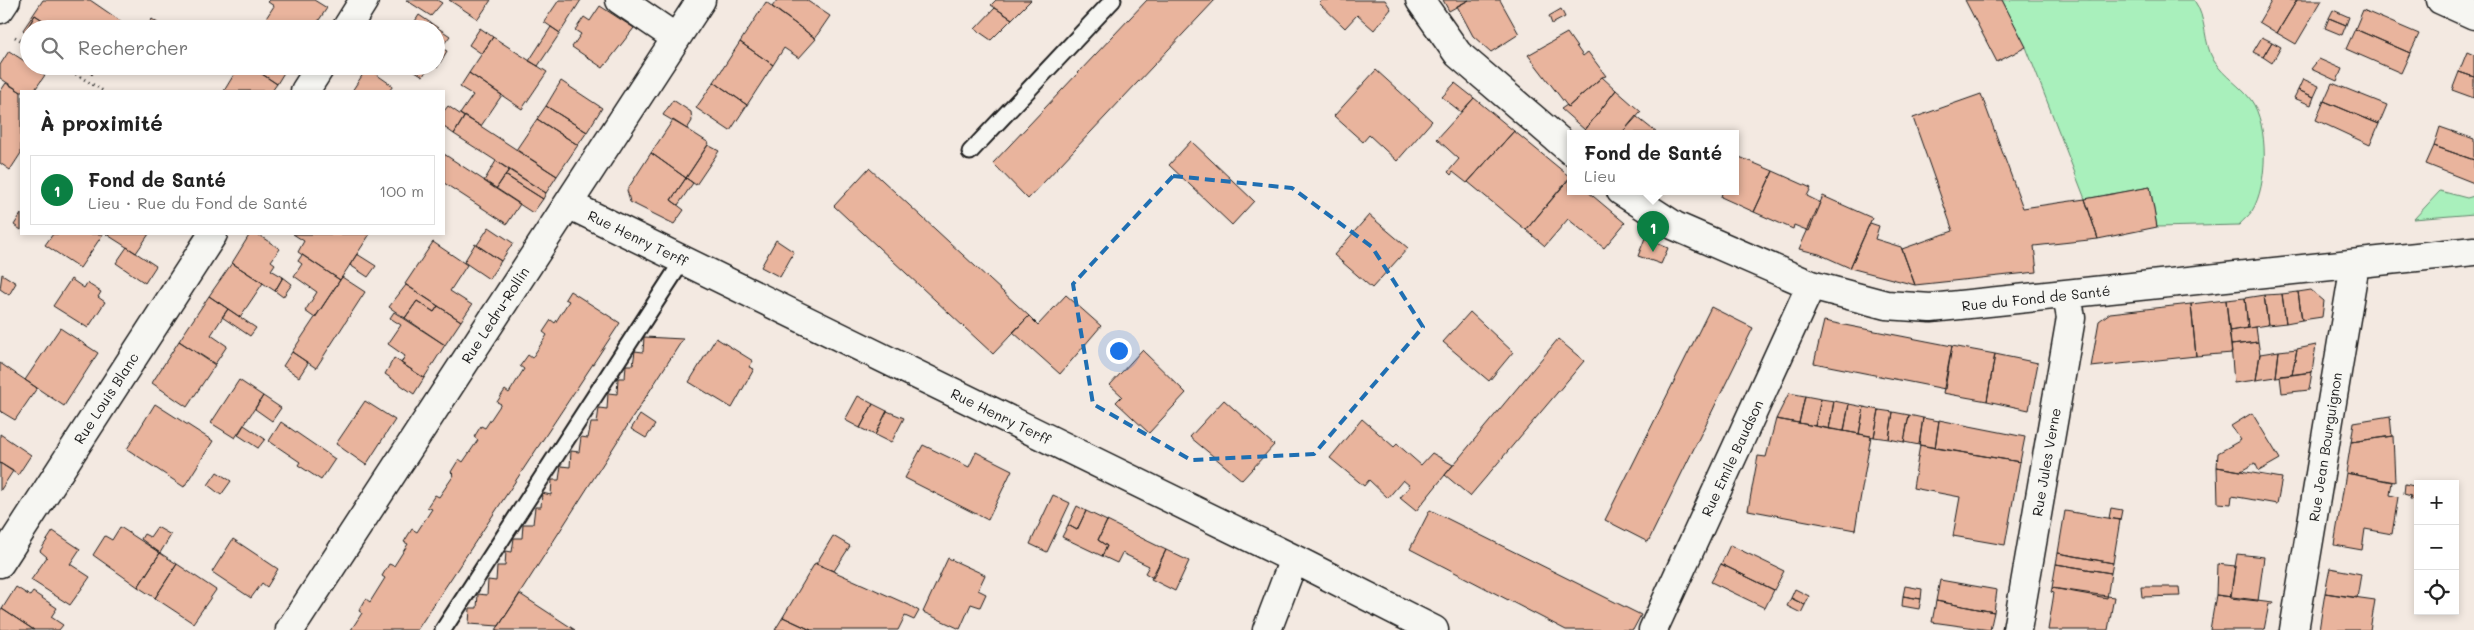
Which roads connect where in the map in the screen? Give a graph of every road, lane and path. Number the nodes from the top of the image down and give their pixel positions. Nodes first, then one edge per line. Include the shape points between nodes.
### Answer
1 (364, 0) edge
2 (620, 0) edge
3 (701, 0) edge
4 (1113, 0) edge
5 (1420, 0) edge
6 (2441, 0) edge
7 (2474, 15) edge
8 (352, 20) edge
9 (676, 38) junction
10 (77, 75) edge
11 (315, 75) edge
12 (101, 90) edge
13 (306, 90) edge
14 (1567, 147) edge
15 (970, 152) dead end
16 (1627, 195) edge
17 (568, 204) junction
18 (212, 235) edge
19 (2474, 251) edge
20 (683, 260) junction
21 (2355, 264) junction
22 (1811, 285) junction
23 (2067, 295) junction
24 (1294, 559) junction
25 (0, 563) edge
26 (293, 629) edge
27 (443, 630) edge
28 (1267, 630) edge
29 (1434, 630) edge
30 (1653, 630) edge
31 (2017, 630) edge
32 (2294, 630) edge

1 - 8 street
2 - 9 street
3 - 9 street, Rue Ledru-Rollin
4 - 15 lane
5 - 14 street via 1458,54
6 - 7 street
9 - 17 street, Rue Ledru-Rollin
10 - 12 path
11 - 13 street
16 - 22 street, Rue du Fond de Santé via 1675,226
17 - 20 street, Rue Henry Terff
17 - 26 street, Rue Ledru-Rollin
18 - 25 street, Rue Louis Blanc
19 - 21 street, Rue du Fond de Santé
20 - 24 street, Rue Henry Terff
20 - 27 lane
21 - 23 street, Rue du Fond de Santé
21 - 32 street, Rue Jean Bourguignon
22 - 23 street, Rue du Fond de Santé via 1886,305 1931,308
22 - 30 street, Rue Emile Baudson
23 - 31 street, Rue Jules Verne via 2071,318
24 - 28 street
24 - 29 street, Rue Henry Terff

